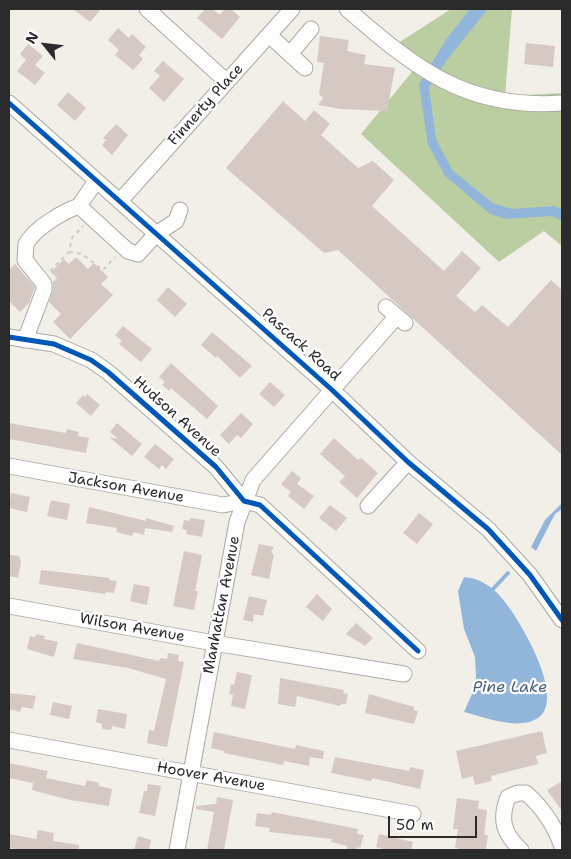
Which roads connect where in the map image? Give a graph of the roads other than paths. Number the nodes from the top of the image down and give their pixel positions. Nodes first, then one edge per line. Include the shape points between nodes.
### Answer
1 (147, 9) edge
2 (292, 9) edge
3 (347, 9) edge
4 (311, 29) dead end
5 (269, 35) junction
6 (290, 54) junction
7 (305, 68) dead end
8 (227, 82) junction
9 (9, 103) edge
10 (562, 103) edge
11 (96, 181) junction
12 (120, 201) junction
13 (79, 206) junction
14 (180, 210) dead end
15 (156, 234) junction
16 (396, 315) dead end
17 (9, 337) edge
18 (25, 340) junction
19 (332, 389) junction
20 (408, 462) junction
21 (9, 466) edge
22 (244, 501) junction
23 (368, 506) dead end
24 (556, 598) edge
25 (9, 606) edge
26 (562, 620) edge
27 (214, 643) junction
28 (418, 650) dead end
29 (404, 674) dead end
30 (9, 740) edge
31 (191, 773) junction
32 (414, 814) dead end
33 (562, 849) edge
34 (177, 850) edge
35 (522, 850) edge

1 - 8 street
2 - 5 street, Finnerty Place
3 - 10 street via 399,54 463,90 519,102
4 - 6 street
5 - 6 street
5 - 8 street, Finnerty Place
6 - 7 street
8 - 12 street, Finnerty Place
9 - 11 street, Pascack Road
11 - 12 street, Pascack Road
11 - 13 street
12 - 15 street, Pascack Road
13 - 15 street via 128,251 138,254
13 - 18 street via 38,231 26,244 25,260 41,280 44,290
14 - 15 street via 176,221
15 - 19 street, Pascack Road
16 - 19 street, Manhattan Avenue
17 - 18 street, Hudson Avenue
18 - 22 street, Hudson Avenue via 72,350 108,372 216,467
19 - 20 street, Pascack Road
19 - 22 street, Manhattan Avenue via 253,480
20 - 23 street
20 - 24 street, Pascack Road via 488,529
21 - 22 street, Jackson Avenue via 223,505
22 - 27 street, Manhattan Avenue via 237,522
22 - 28 street, Hudson Avenue via 260,505
24 - 26 street, Pascack Road
25 - 27 street, Wilson Avenue
27 - 29 street, Wilson Avenue
27 - 31 street, Manhattan Avenue
30 - 31 street, Hoover Avenue
31 - 32 street, Hoover Avenue
31 - 34 street, Manhattan Avenue
33 - 35 street via 557,831 546,815 526,793 518,793 508,797 504,806 504,822 508,838

